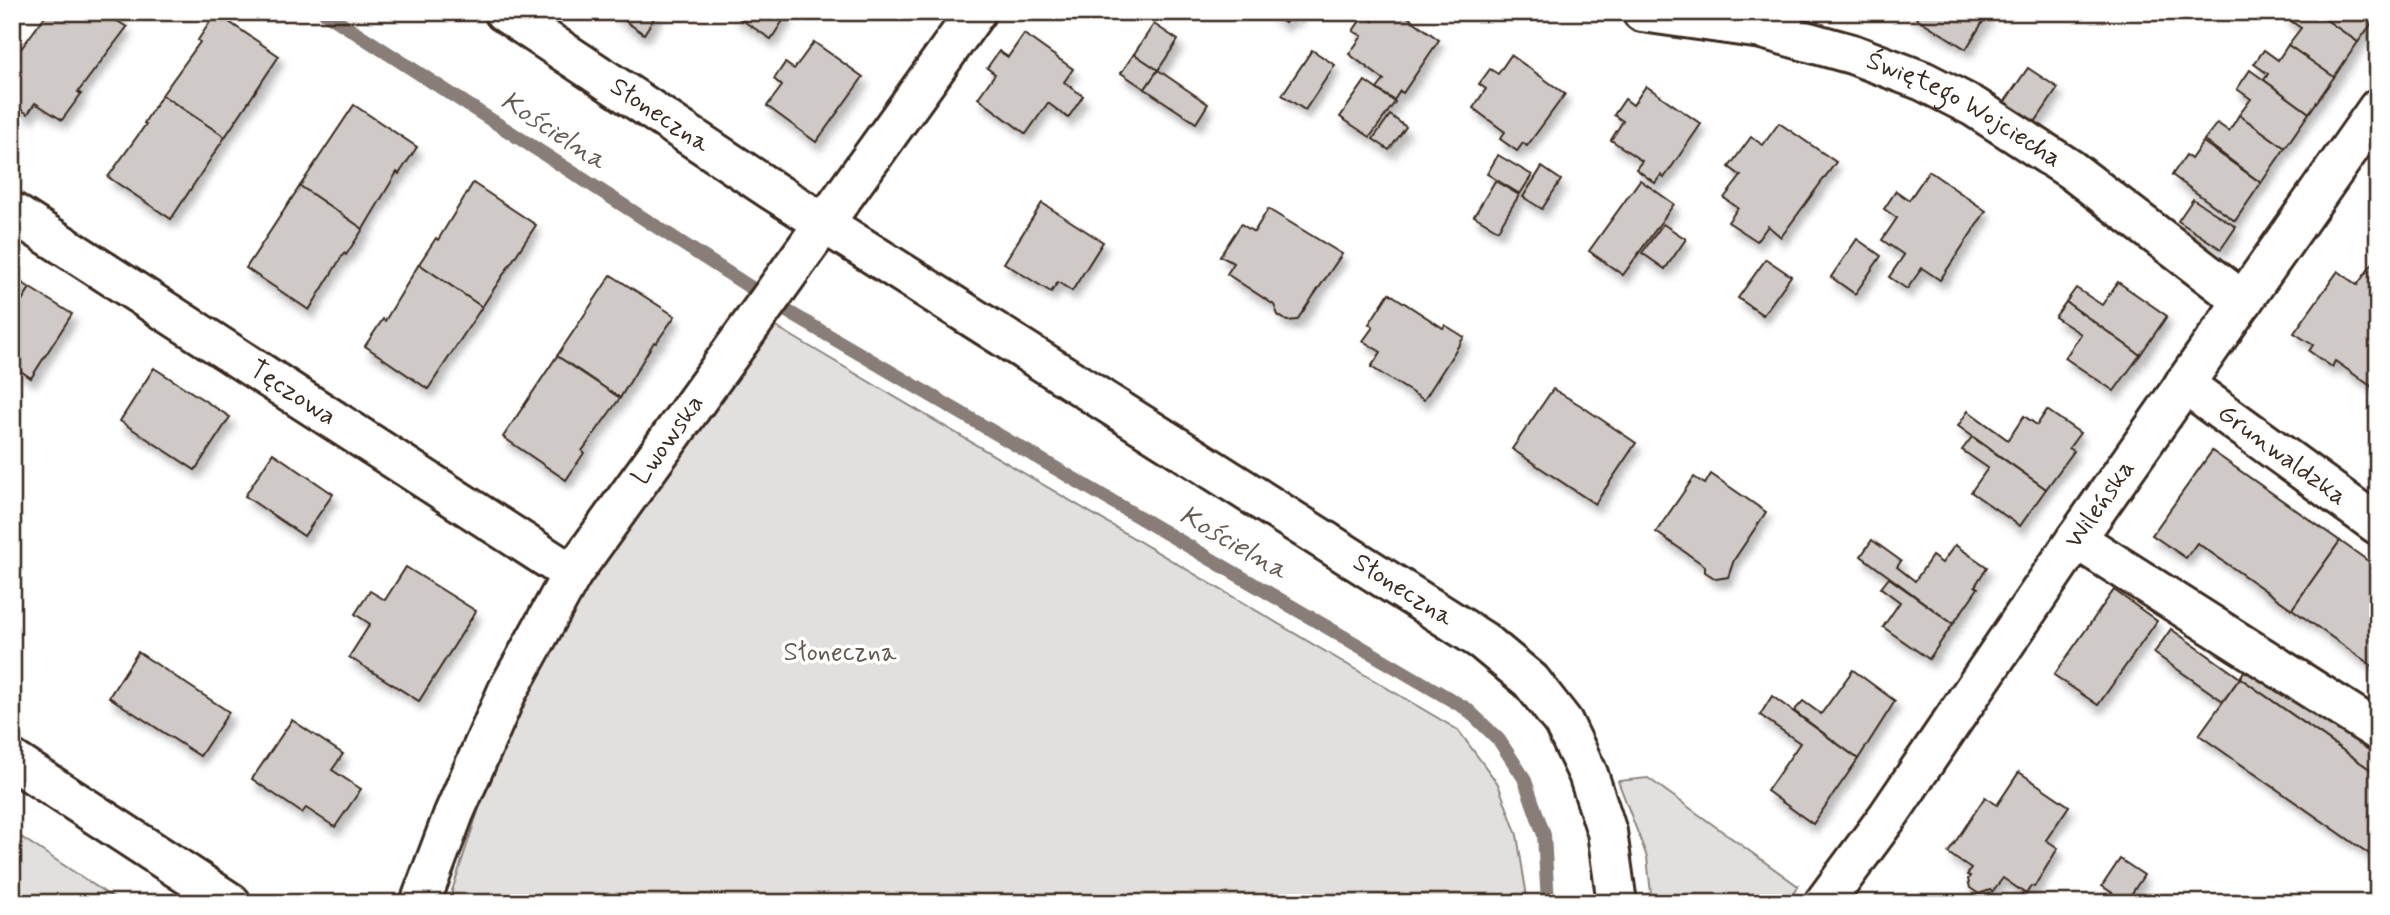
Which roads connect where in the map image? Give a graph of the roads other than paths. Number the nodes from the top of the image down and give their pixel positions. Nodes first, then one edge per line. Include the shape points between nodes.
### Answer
1 (504, 12) edge
2 (976, 12) edge
3 (1642, 12) edge
4 (2378, 108) edge
5 (12, 212) edge
6 (824, 222) junction
7 (2243, 301) junction
8 (2184, 384) junction
9 (2378, 525) edge
10 (2076, 539) junction
11 (572, 574) junction
12 (2378, 731) edge
13 (12, 760) edge
14 (231, 903) edge
15 (420, 903) edge
16 (1617, 903) edge
17 (1824, 903) edge

1 - 6 street, Słoneczna
2 - 6 street, Lwowska
3 - 7 street, Świętego Wojciecha via 1762,29 1852,54 1923,81 1974,107 2070,169
4 - 7 street, Wileńska
5 - 11 street, Tęczowa
6 - 11 street, Lwowska
6 - 16 street, Słoneczna via 1483,641 1531,681 1563,722 1588,774 1607,832
7 - 8 street, Wileńska
8 - 9 street, Grunwaldzka
8 - 10 street, Wileńska
10 - 12 street
10 - 17 street, Wileńska
11 - 15 street, Lwowska via 507,692
13 - 14 street

